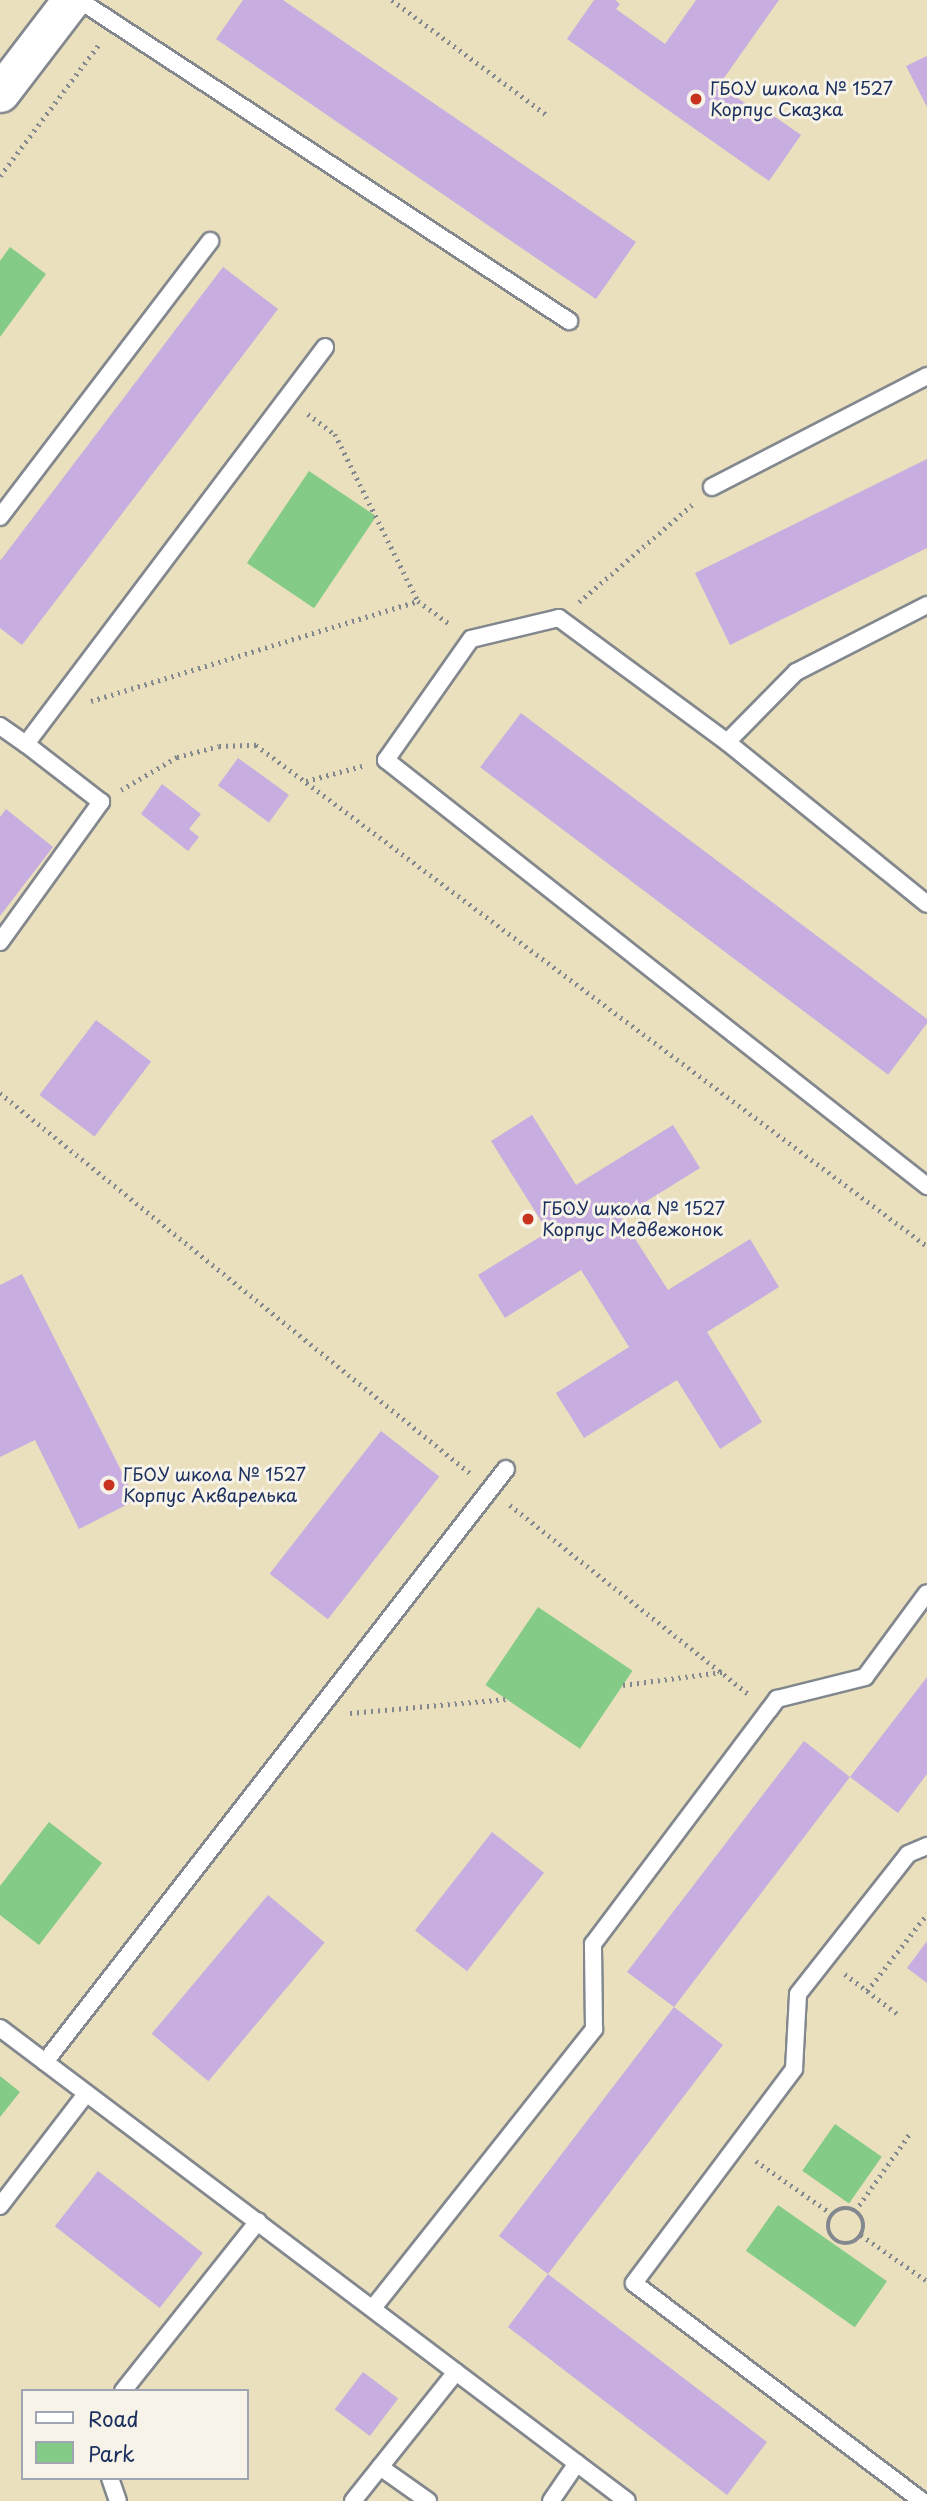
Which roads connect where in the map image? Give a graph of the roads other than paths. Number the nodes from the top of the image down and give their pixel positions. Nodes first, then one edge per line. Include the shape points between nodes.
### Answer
1 (71, 0) edge
2 (79, 0) edge
3 (0, 93) edge
4 (210, 241) dead end
5 (569, 321) dead end
6 (325, 347) dead end
7 (927, 376) edge
8 (712, 487) road end
9 (0, 517) edge
10 (927, 605) edge
11 (0, 726) edge
12 (727, 742) junction
13 (26, 744) junction
14 (927, 904) edge
15 (0, 942) edge
16 (927, 1186) edge
17 (506, 1469) dead end
18 (927, 1593) edge
19 (927, 1846) edge
20 (0, 2028) edge
21 (45, 2062) junction
22 (86, 2094) junction
23 (0, 2206) edge
24 (258, 2221) junction
25 (373, 2308) junction
26 (456, 2372) junction
27 (125, 2389) edge
28 (577, 2463) junction
29 (380, 2467) junction
30 (111, 2480) edge
31 (118, 2501) edge
32 (353, 2501) edge
33 (428, 2501) edge
34 (551, 2501) edge
35 (627, 2501) edge
36 (922, 2501) edge

1 - 3 street
2 - 5 lane
4 - 9 lane
6 - 13 lane
7 - 8 lane
10 - 12 lane via 796,672
11 - 13 lane
12 - 14 lane
12 - 16 lane via 559,618 471,639 386,760
13 - 15 lane via 101,802
17 - 21 lane
18 - 25 lane via 864,1676 778,1699 769,1710 593,1944 594,2029
19 - 36 lane via 908,1854 798,1994 794,2069 634,2283
20 - 21 lane
21 - 22 lane
22 - 23 lane
22 - 24 lane
24 - 25 lane
24 - 27 lane
25 - 26 lane
26 - 28 lane
26 - 29 lane
28 - 34 lane
28 - 35 lane
29 - 32 lane
29 - 33 lane
30 - 31 lane

